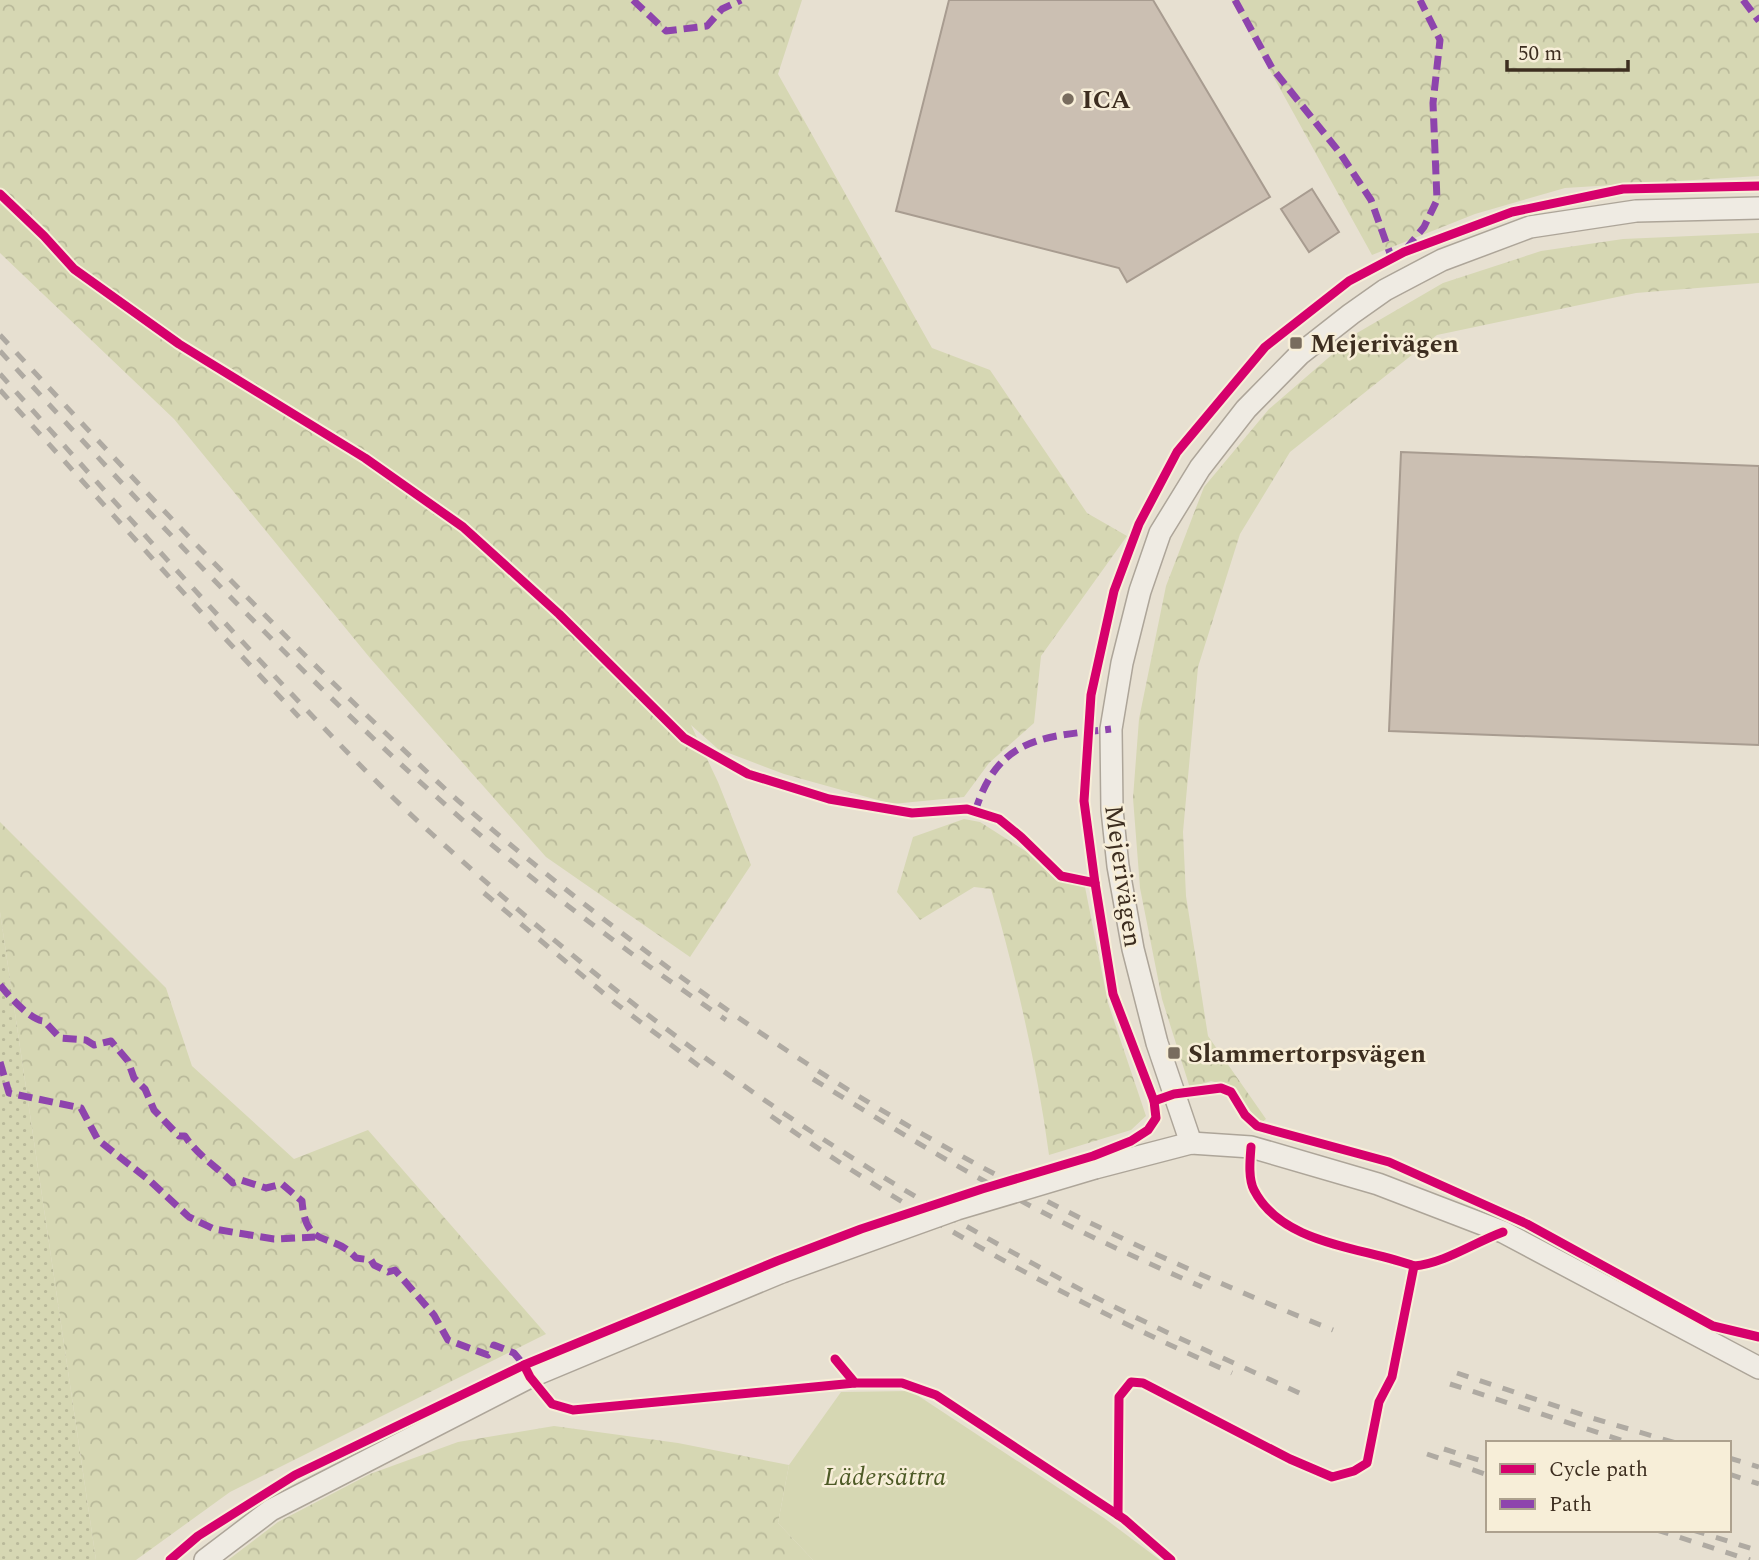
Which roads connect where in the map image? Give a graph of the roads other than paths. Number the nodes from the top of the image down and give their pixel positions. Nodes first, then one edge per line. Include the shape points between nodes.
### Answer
1 (1759, 208) edge
2 (1191, 1143) junction
3 (1759, 1368) edge
4 (205, 1560) edge

1 - 2 street, Mejerivägen via 1636,211 1530,227 1442,260 1385,290 1300,354 1246,410 1186,490 1160,533 1140,591 1111,729 1112,810 1133,949 1157,1043
2 - 3 street via 1251,1147 1378,1184 1503,1233
2 - 4 street, bridge via 969,1205 782,1272 530,1377 271,1510

